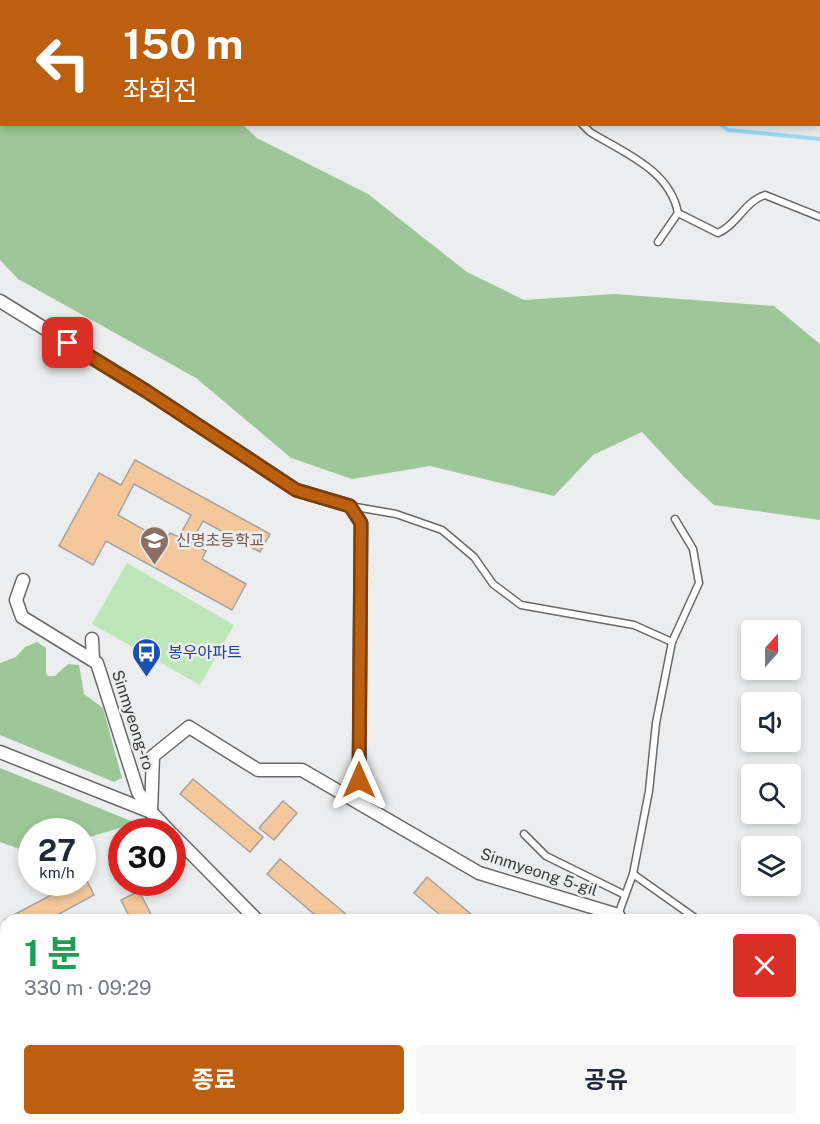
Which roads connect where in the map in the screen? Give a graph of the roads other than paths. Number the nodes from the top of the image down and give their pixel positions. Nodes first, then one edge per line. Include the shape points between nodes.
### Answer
1 (585, 126) edge
2 (678, 213) junction
3 (820, 217) edge
4 (658, 242) dead end
5 (0, 301) edge
6 (350, 506) junction
7 (675, 519) dead end
8 (23, 580) dead end
9 (92, 639) dead end
10 (672, 642) junction
11 (93, 660) junction
12 (0, 752) edge
13 (359, 803) junction
14 (151, 813) junction
15 (156, 818) edge
16 (524, 834) dead end
17 (186, 848) edge
18 (633, 873) junction
19 (625, 895) junction
20 (251, 914) edge
21 (609, 914) edge
22 (620, 914) edge
23 (690, 914) edge

1 - 2 lane via 660,177 671,191
2 - 3 lane via 718,233 727,229 756,198 765,195
2 - 4 lane
5 - 6 street via 296,490
6 - 10 lane via 396,514 442,530 474,558 493,584 521,605 634,625
6 - 13 street via 361,523
7 - 10 lane via 693,549 699,583
8 - 11 street, Sinmyeong-ro via 16,600 22,617
9 - 11 street
10 - 18 lane
11 - 14 street, Sinmyeong-ro via 138,792
12 - 14 street
13 - 14 street, Sinmyeong 5-gil via 302,770 258,770 189,727 153,756
13 - 21 street, Sinmyeong 5-gil via 479,873
14 - 15 street, Sinmyeong-ro
16 - 19 lane via 546,856
17 - 20 street, Sinmyeong-ro
18 - 19 lane
18 - 23 lane
19 - 22 lane

